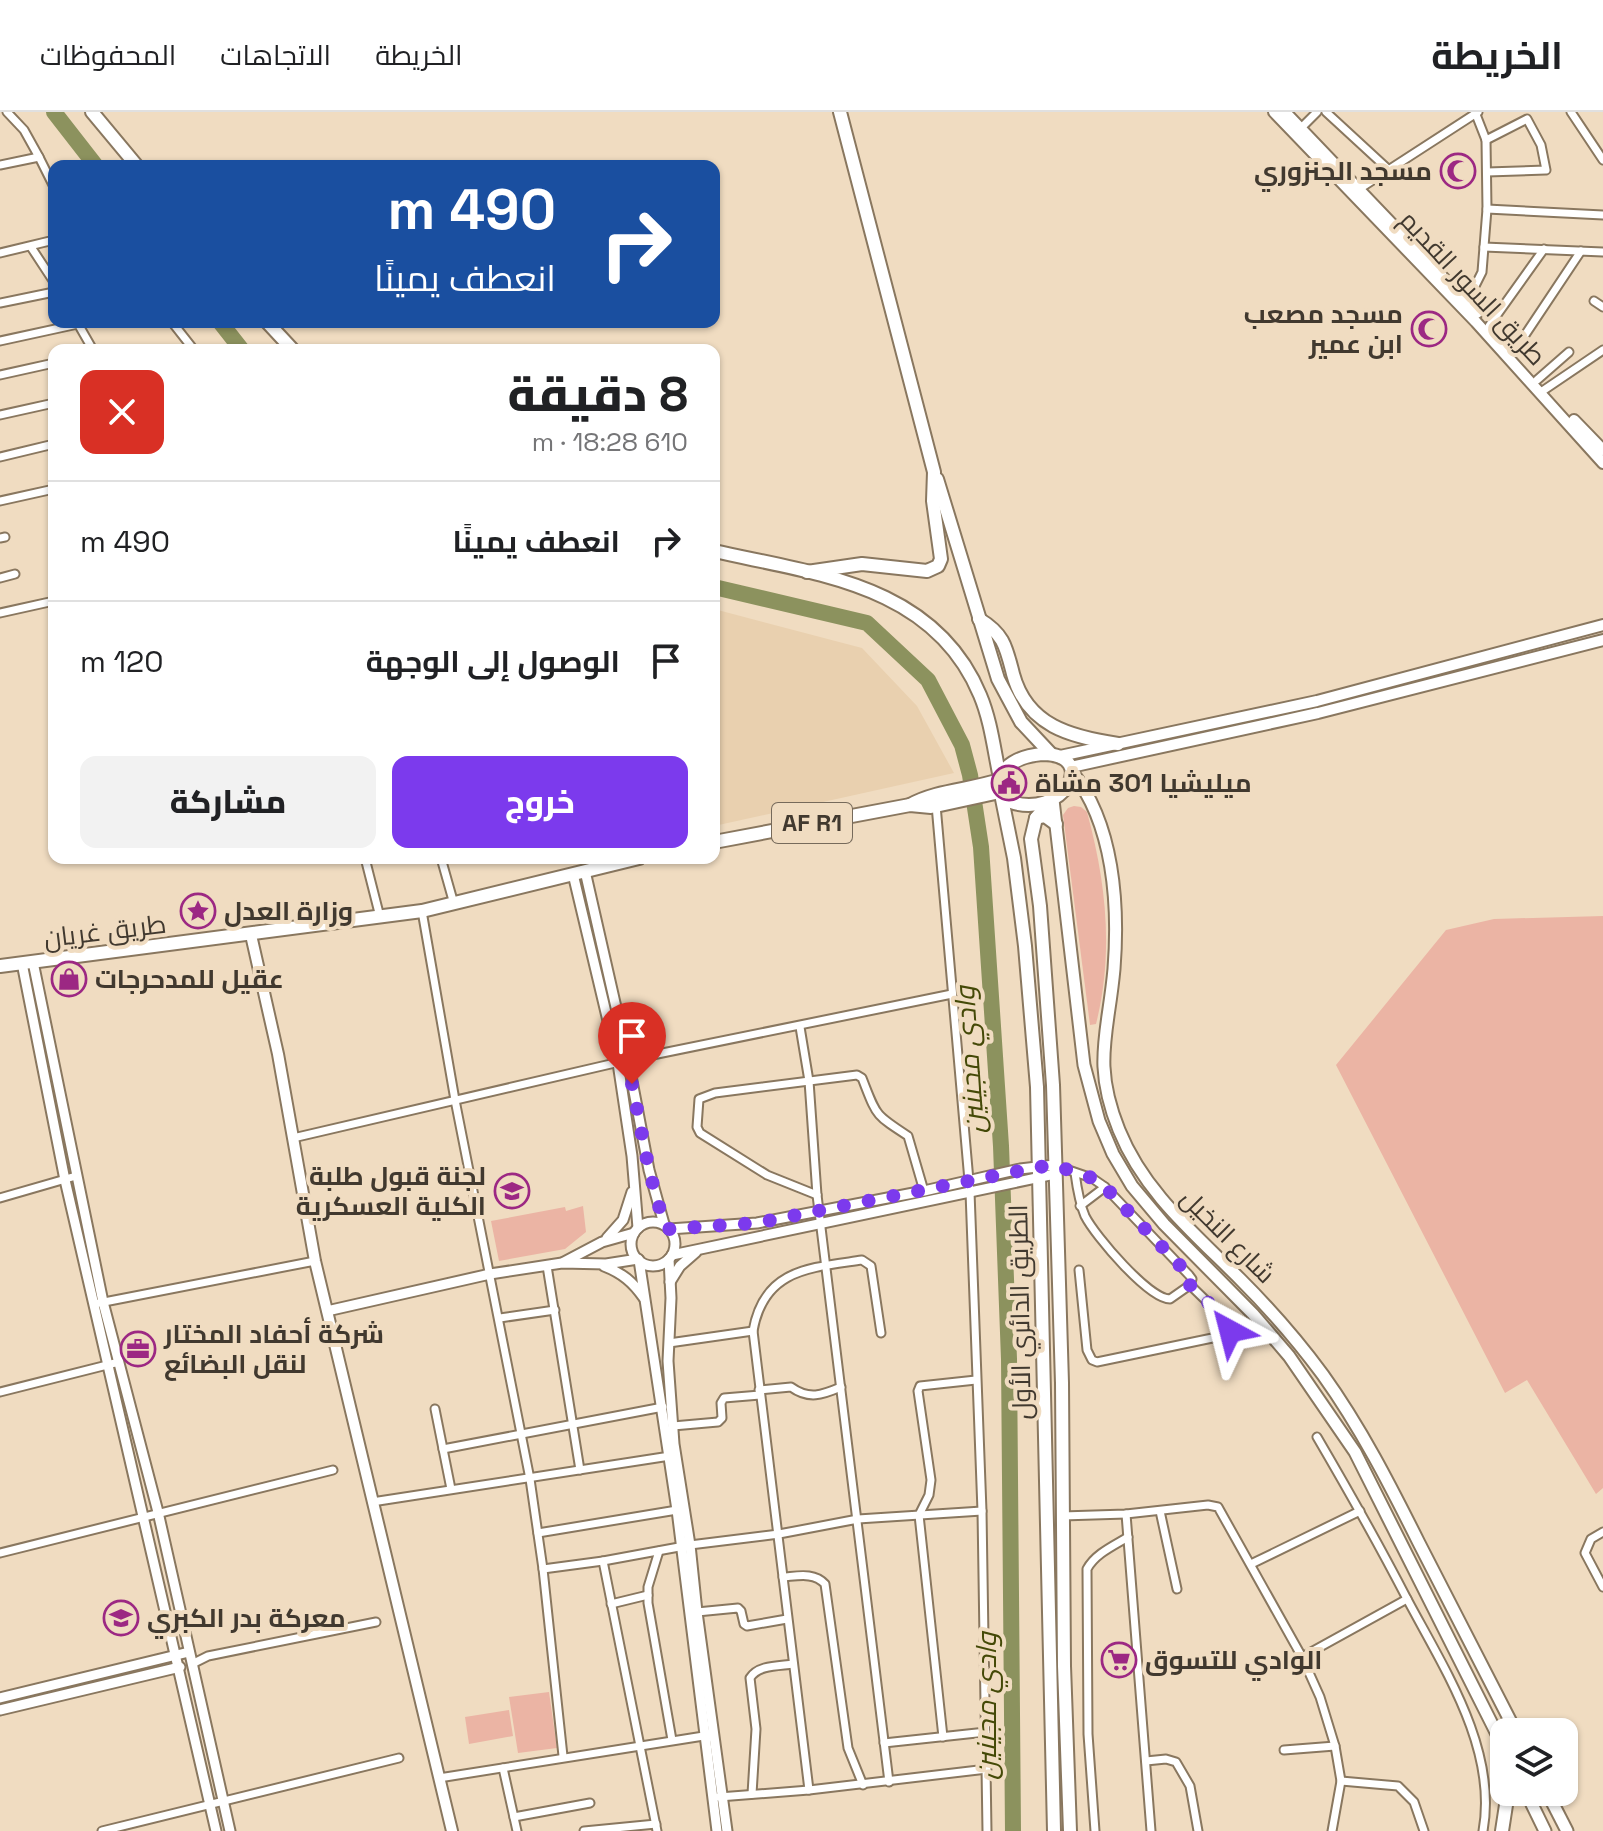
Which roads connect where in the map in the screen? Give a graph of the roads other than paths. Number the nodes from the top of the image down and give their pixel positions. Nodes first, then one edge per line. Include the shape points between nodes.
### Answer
1 (7, 112) edge
2 (92, 112) edge
3 (840, 112) edge
4 (1274, 112) edge
5 (1285, 112) edge
6 (1317, 112) edge
7 (1326, 112) edge
8 (1477, 112) edge
9 (1571, 112) edge
10 (1301, 128) junction
11 (1486, 140) junction
12 (39, 157) junction
13 (132, 160) edge
14 (1603, 160) edge
15 (0, 165) edge
16 (1389, 170) junction
17 (1487, 172) junction
18 (48, 175) edge
19 (1356, 190) junction
20 (1487, 209) junction
21 (1603, 215) edge
22 (48, 242) edge
23 (31, 247) junction
24 (1484, 247) junction
25 (1544, 249) junction
26 (1581, 251) junction
27 (1603, 252) edge
28 (0, 253) edge
29 (48, 273) edge
30 (48, 293) edge
31 (1594, 301) dead end
32 (1467, 302) junction
33 (0, 303) edge
34 (1603, 307) edge
35 (1489, 326) junction
36 (56, 328) edge
37 (177, 328) edge
38 (273, 328) edge
39 (0, 341) edge
40 (189, 344) edge
41 (287, 344) edge
42 (1603, 350) edge
43 (1569, 352) dead end
44 (1513, 353) junction
45 (48, 364) edge
46 (0, 375) edge
47 (1537, 380) junction
48 (1544, 391) junction
49 (48, 404) edge
50 (0, 415) edge
51 (48, 445) edge
52 (1603, 450) edge
53 (0, 457) edge
54 (1603, 463) edge
55 (934, 472) junction
56 (48, 490) edge
57 (0, 501) edge
58 (720, 552) edge
59 (807, 572) junction
60 (15, 574) dead end
61 (0, 578) edge
62 (48, 602) edge
63 (0, 613) edge
64 (979, 619) junction
65 (1603, 625) edge
66 (1603, 640) edge
67 (1118, 744) junction
68 (1056, 755) junction
69 (1071, 770) junction
70 (1000, 786) junction
71 (956, 797) junction
72 (1051, 801) junction
73 (910, 805) junction
74 (936, 805) junction
75 (1036, 818) junction
76 (1056, 824) junction
77 (720, 841) edge
78 (367, 864) edge
79 (443, 864) edge
80 (613, 864) edge
81 (579, 872) junction
82 (454, 904) junction
83 (422, 911) junction
84 (380, 917) junction
85 (251, 935) junction
86 (27, 962) junction
87 (0, 966) edge
88 (952, 994) junction
89 (800, 1027) junction
90 (623, 1062) junction
91 (809, 1081) junction
92 (455, 1100) junction
93 (293, 1138) junction
94 (1063, 1171) junction
95 (1039, 1172) junction
96 (76, 1176) junction
97 (65, 1180) junction
98 (973, 1180) junction
99 (634, 1185) junction
100 (1105, 1187) junction
101 (924, 1191) junction
102 (975, 1191) junction
103 (817, 1195) junction
104 (0, 1198) edge
105 (1080, 1206) junction
106 (820, 1217) junction
107 (667, 1226) junction
108 (636, 1231) junction
109 (602, 1242) junction
110 (699, 1250) junction
111 (671, 1257) junction
112 (638, 1259) junction
113 (315, 1261) junction
114 (562, 1263) junction
115 (597, 1264) junction
116 (547, 1266) junction
117 (826, 1266) junction
118 (1079, 1270) dead end
119 (490, 1274) junction
120 (670, 1282) junction
121 (1190, 1285) junction
122 (645, 1300) junction
123 (98, 1303) junction
124 (555, 1310) junction
125 (327, 1311) junction
126 (500, 1318) junction
127 (753, 1331) junction
128 (881, 1333) dead end
129 (669, 1343) junction
130 (119, 1362) junction
131 (107, 1366) junction
132 (976, 1380) junction
133 (841, 1387) junction
134 (0, 1392) edge
135 (760, 1393) junction
136 (663, 1407) junction
137 (435, 1409) dead end
138 (573, 1422) junction
139 (673, 1426) junction
140 (522, 1433) junction
141 (1317, 1437) dead end
142 (443, 1449) junction
143 (673, 1456) junction
144 (333, 1470) dead end
145 (580, 1470) junction
146 (530, 1479) junction
147 (451, 1489) junction
148 (372, 1502) junction
149 (677, 1510) junction
150 (982, 1511) junction
151 (1160, 1511) junction
152 (1360, 1511) junction
153 (158, 1512) junction
154 (1126, 1514) junction
155 (919, 1515) junction
156 (142, 1516) junction
157 (1062, 1516) junction
158 (858, 1519) junction
159 (1603, 1532) edge
160 (538, 1533) junction
161 (779, 1534) junction
162 (1128, 1537) junction
163 (686, 1546) junction
164 (659, 1551) junction
165 (0, 1553) edge
166 (603, 1561) junction
167 (1251, 1564) junction
168 (543, 1569) junction
169 (783, 1577) junction
170 (1603, 1587) edge
171 (1177, 1589) dead end
172 (648, 1595) junction
173 (1407, 1599) junction
174 (611, 1604) junction
175 (697, 1612) junction
176 (787, 1619) junction
177 (376, 1622) dead end
178 (189, 1652) junction
179 (174, 1655) junction
180 (208, 1656) junction
181 (1302, 1657) junction
182 (192, 1664) junction
183 (793, 1664) junction
184 (177, 1667) junction
185 (0, 1698) edge
186 (0, 1710) edge
187 (1509, 1718) edge
188 (1490, 1720) edge
189 (986, 1732) junction
190 (710, 1735) junction
191 (943, 1737) junction
192 (672, 1740) junction
193 (884, 1743) junction
194 (641, 1744) junction
195 (1335, 1746) junction
196 (1284, 1750) dead end
197 (563, 1756) junction
198 (399, 1758) dead end
199 (1146, 1761) junction
200 (503, 1768) junction
201 (987, 1769) junction
202 (439, 1778) junction
203 (1341, 1781) junction
204 (889, 1782) junction
205 (863, 1785) junction
206 (809, 1790) junction
207 (752, 1794) junction
208 (719, 1796) junction
209 (222, 1800) junction
210 (210, 1803) junction
211 (590, 1803) dead end
212 (1506, 1806) edge
213 (1533, 1806) edge
214 (1554, 1806) edge
215 (514, 1817) junction
216 (657, 1827) edge
217 (102, 1831) edge
218 (216, 1831) edge
219 (230, 1831) edge
220 (452, 1831) edge
221 (517, 1831) edge
222 (584, 1831) edge
223 (717, 1831) edge
224 (727, 1831) edge
225 (987, 1831) edge
226 (1054, 1831) edge
227 (1070, 1831) edge
228 (1095, 1831) edge
229 (1151, 1831) edge
230 (1198, 1831) edge
231 (1332, 1831) edge
232 (1424, 1831) edge
233 (1483, 1831) edge
234 (1502, 1831) edge
235 (1545, 1831) edge
236 (1567, 1831) edge

1 - 12 street
2 - 13 highway
3 - 55 highway
4 - 19 main road, طريق السور القديم
5 - 10 main road, طريق السور القديم
6 - 10 street
7 - 16 street
8 - 11 street
8 - 16 street
9 - 14 street
10 - 19 main road, طريق السور القديم
11 - 17 street
11 - 17 street via 1527,119 1541,145 1546,170
12 - 15 street
12 - 18 street
16 - 19 street
17 - 20 street
19 - 32 main road, طريق السور القديم
19 - 48 main road, طريق السور القديم
20 - 21 street
20 - 24 street
22 - 23 street
23 - 28 street
23 - 29 street
24 - 25 street
24 - 32 street via 1482,272
25 - 26 street
25 - 35 street
26 - 27 street
26 - 44 street
30 - 33 street
31 - 34 street
32 - 35 main road, طريق السور القديم
35 - 44 main road, طريق السور القديم
36 - 39 street
37 - 40 street
38 - 41 highway
42 - 48 street
43 - 47 street
44 - 47 main road, طريق السور القديم
45 - 46 street
47 - 48 main road, طريق السور القديم
48 - 52 main road, طريق السور القديم
48 - 54 main road, طريق السور القديم
49 - 50 street
51 - 53 street
55 - 59 highway via 941,559 934,569 862,564
55 - 64 highway
56 - 57 street
58 - 59 highway, الطريق الدائري الأول
59 - 70 highway, الطريق الدائري الأول via 884,596 945,642 981,698
60 - 61 street
62 - 63 street
64 - 67 highway via 1002,638 1017,685 1038,716 1077,737
64 - 68 highway via 1008,702 1030,734
65 - 67 main road via 1344,695
66 - 69 main road
67 - 68 main road
68 - 69 highway
68 - 70 highway via 1018,759 1007,767
69 - 72 highway via 1069,787
69 - 187 main road, شارع النخيل via 1096,813 1112,880 1115,954 1102,1064 1125,1144 1161,1200 1270,1310 1345,1407 1387,1478
70 - 71 highway
70 - 72 highway via 1008,801
70 - 95 highway, الطريق الدائري الأول via 1025,946
71 - 73 highway via 928,796
71 - 74 highway
72 - 75 highway
72 - 76 main road
73 - 74 highway
73 - 77 highway, AF R1
74 - 88 street
75 - 76 highway via 1049,817
75 - 94 highway, الطريق الدائري الأول via 1031,846
76 - 188 main road via 1084,1065 1113,1154 1147,1205 1272,1335 1335,1419
78 - 84 street
79 - 82 street
80 - 81 highway, طريق غريان
81 - 82 highway, طريق غريان
81 - 90 street
82 - 83 highway, طريق غريان
83 - 84 highway, طريق غريان
83 - 92 street
84 - 85 highway, طريق غريان
85 - 86 highway, طريق غريان
85 - 93 main road
86 - 87 highway, طريق غريان
86 - 96 street
86 - 97 street
88 - 89 street
88 - 98 street
89 - 90 street
89 - 91 street
90 - 92 street
90 - 99 street
90 - 107 street
91 - 101 street via 862,1078 876,1113 908,1136
91 - 103 street
91 - 103 street via 706,1095 699,1099 697,1127 767,1175
92 - 93 street
92 - 119 street
93 - 113 main road
94 - 95 street
94 - 100 street
94 - 105 street
94 - 157 highway, الطريق الدائري الأول
95 - 98 street via 1020,1169
95 - 102 street via 1023,1181
95 - 226 highway, الطريق الدائري الأول
96 - 97 street
96 - 123 street
97 - 104 street
97 - 123 street
98 - 101 street
98 - 102 street
99 - 108 street
99 - 109 street via 623,1220
100 - 105 street
100 - 121 street via 1189,1275
101 - 106 street
102 - 106 street
102 - 132 street
103 - 106 street
105 - 121 street via 1103,1243 1159,1297 1170,1299
106 - 107 street
106 - 110 street
106 - 117 street
107 - 108 street via 650,1222
107 - 111 street via 675,1242
108 - 109 street
108 - 112 street via 632,1246
109 - 114 street
110 - 111 street
110 - 120 street
111 - 112 street via 658,1265
111 - 120 street
112 - 115 street
112 - 122 street
113 - 123 street
113 - 125 main road
114 - 115 street
114 - 116 street
115 - 122 street via 623,1275
116 - 119 street
116 - 124 street
117 - 127 street via 779,1281 756,1312
117 - 128 street via 868,1262
117 - 133 street
118 - 121 street via 1087,1350 1097,1362 1227,1335 1228,1322
119 - 125 street
119 - 126 street
120 - 129 street
122 - 136 street
123 - 130 street
123 - 131 street
124 - 126 street
124 - 138 street
125 - 148 main road
126 - 140 street
127 - 129 street
127 - 135 street
129 - 139 street
130 - 131 street
130 - 153 street
131 - 134 street
131 - 156 street
132 - 150 street
132 - 155 street via 919,1388 931,1480
133 - 135 street via 821,1396 801,1395 791,1387
133 - 158 street
135 - 139 street via 724,1398 721,1421
135 - 161 street
136 - 138 street
136 - 143 street
137 - 142 street
138 - 140 street
138 - 145 street
139 - 143 street
140 - 142 street
140 - 146 street
141 - 152 street
142 - 147 street
143 - 145 street
143 - 149 street
143 - 163 street
144 - 153 street
145 - 146 street
146 - 147 street
146 - 160 street
147 - 148 street
148 - 202 main road
149 - 160 street
149 - 163 street
150 - 155 street
150 - 189 street
151 - 154 street
151 - 167 street via 1218,1507
151 - 171 street
152 - 167 street
152 - 173 street
153 - 156 street
153 - 178 street
154 - 157 street
154 - 162 street
155 - 158 street
155 - 191 street
156 - 165 street
156 - 179 street
157 - 227 highway, الطريق الدائري الأول
158 - 161 street
158 - 193 street
159 - 170 street via 1591,1539 1585,1553
160 - 168 street
161 - 163 street
161 - 169 street
162 - 199 street
162 - 228 street via 1087,1569 1088,1734
163 - 164 street
163 - 175 street
163 - 190 street
164 - 166 street
164 - 172 street
166 - 168 street
166 - 174 street
167 - 181 street
168 - 197 street
169 - 176 street
169 - 205 street via 819,1577 825,1584 848,1748
172 - 174 street
172 - 192 street
173 - 181 street
173 - 233 street via 1470,1728 1485,1782
174 - 194 street
175 - 176 street via 738,1608 747,1626
175 - 190 street
176 - 183 street
177 - 180 street
178 - 179 street
178 - 180 street
178 - 182 street
179 - 184 street
179 - 185 street
180 - 182 street
181 - 195 street
182 - 184 street
182 - 209 street
183 - 206 street
183 - 207 street via 763,1668 750,1678 756,1729
184 - 186 street
184 - 210 street
189 - 191 street
189 - 201 street
190 - 192 street
190 - 208 street
191 - 193 street
192 - 194 street
193 - 204 street
194 - 197 street
194 - 216 street
195 - 196 street
195 - 203 street
197 - 200 street
198 - 209 street
199 - 229 street
199 - 230 street via 1176,1762 1190,1786
200 - 202 street
200 - 215 street
201 - 204 street
201 - 225 street
202 - 220 main road
203 - 231 street
203 - 232 street via 1398,1786 1414,1802
204 - 205 street
205 - 206 street
206 - 207 street
207 - 208 street
208 - 223 street
208 - 224 street
209 - 210 street
209 - 219 street
210 - 217 street
210 - 218 street
211 - 215 street
212 - 234 highway
213 - 235 main road
214 - 236 main road
215 - 221 street
216 - 222 street

